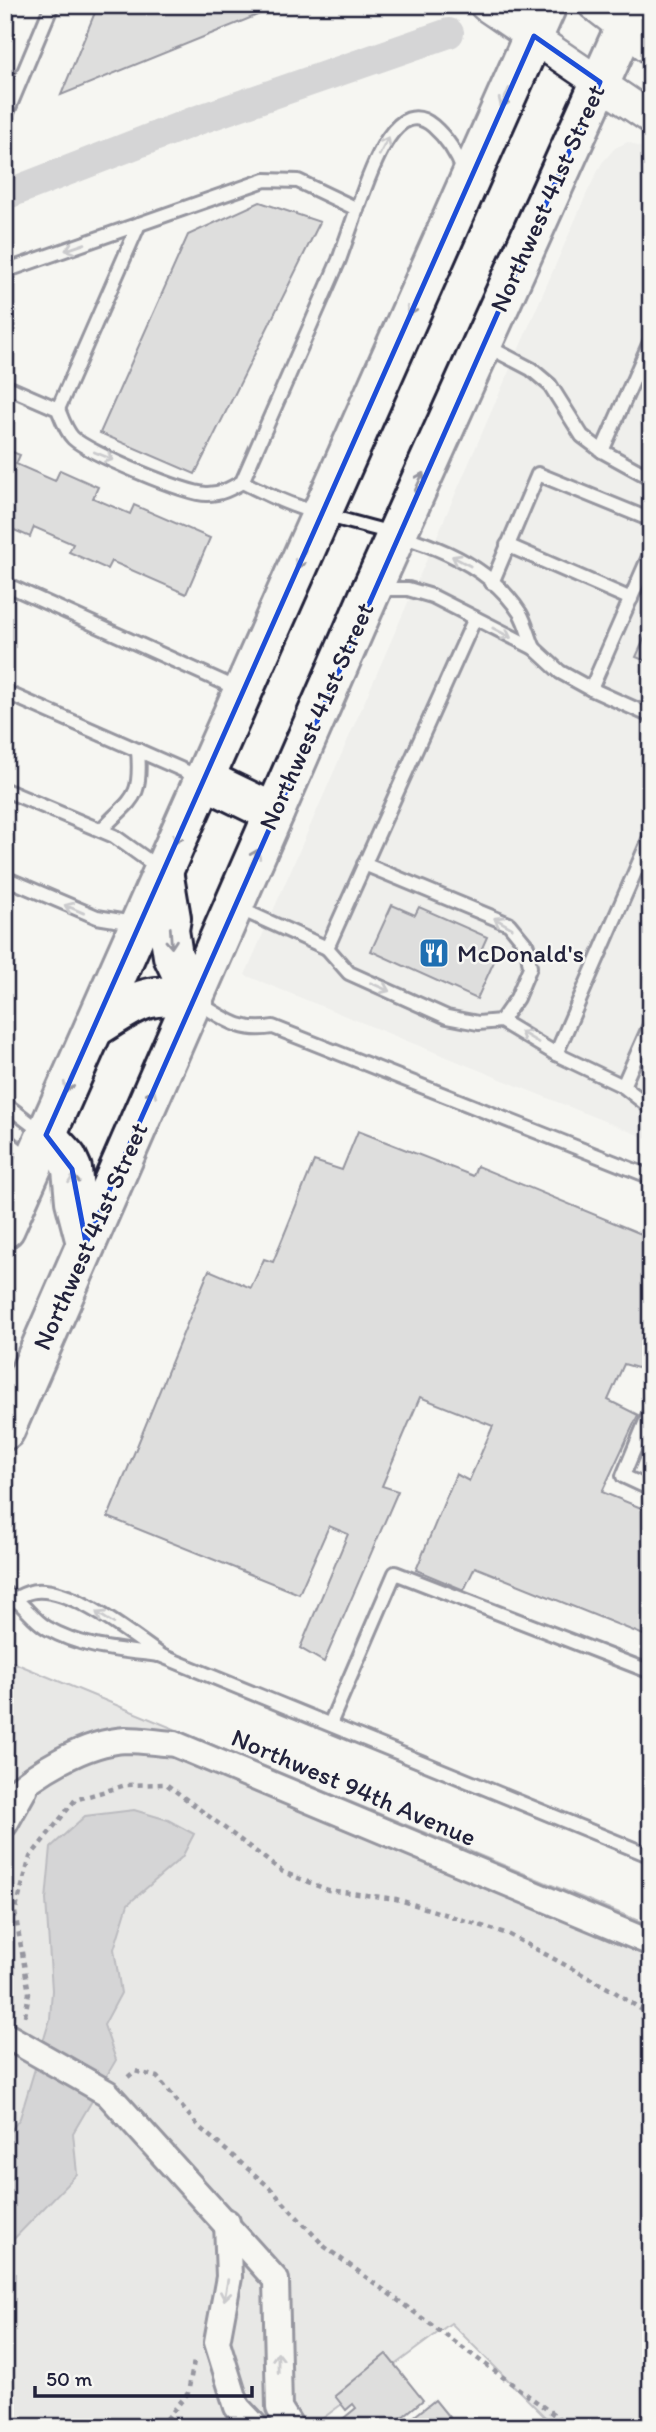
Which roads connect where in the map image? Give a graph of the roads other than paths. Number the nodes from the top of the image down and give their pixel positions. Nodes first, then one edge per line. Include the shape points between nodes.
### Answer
1 (51, 5) edge
2 (485, 5) edge
3 (594, 5) edge
4 (540, 21) edge
5 (637, 27) edge
6 (600, 82) junction
7 (6, 115) edge
8 (651, 118) edge
9 (468, 181) junction
10 (357, 209) junction
11 (139, 224) junction
12 (5, 271) edge
13 (651, 340) edge
14 (482, 344) junction
15 (5, 386) edge
16 (58, 410) junction
17 (602, 451) junction
18 (651, 478) edge
19 (242, 482) junction
20 (321, 514) junction
21 (651, 520) edge
22 (395, 535) junction
23 (507, 545) junction
24 (651, 552) edge
25 (492, 583) junction
26 (5, 584) edge
27 (371, 591) junction
28 (631, 599) junction
29 (475, 618) junction
30 (534, 648) junction
31 (591, 689) junction
32 (243, 691) junction
33 (5, 692) edge
34 (651, 716) edge
35 (138, 750) junction
36 (204, 779) junction
37 (5, 790) edge
38 (274, 813) junction
39 (100, 830) junction
40 (651, 835) edge
41 (364, 864) junction
42 (163, 871) junction
43 (5, 878) edge
44 (234, 906) junction
45 (140, 924) junction
46 (327, 948) junction
47 (194, 1000) junction
48 (501, 1021) junction
49 (651, 1023) edge
50 (94, 1028) junction
51 (556, 1054) junction
52 (623, 1086) junction
53 (5, 1104) edge
54 (651, 1108) edge
55 (5, 1139) edge
56 (40, 1149) junction
57 (651, 1177) edge
58 (5, 1228) edge
59 (86, 1243) junction
60 (651, 1409) edge
61 (5, 1430) edge
62 (651, 1489) edge
63 (10, 1595) edge
64 (162, 1656) junction
65 (651, 1672) edge
66 (330, 1724) junction
67 (31, 1777) junction
68 (5, 1800) edge
69 (5, 1824) edge
70 (651, 1856) edge
71 (651, 1943) edge
72 (18, 2043) edge
73 (227, 2222) junction
74 (256, 2427) edge
75 (291, 2427) edge

1 - 7 lane
2 - 4 street
3 - 5 street
4 - 6 street
4 -> 9 main road
5 - 6 main road, Northwest 41st Street
6 - 8 street
6 - 14 main road, Northwest 41st Street
10 -> 9 lane via 382,148 406,120 422,120 435,128 453,148
9 -> 20 main road
10 - 11 lane via 298,181 276,178
10 - 19 lane via 340,260
11 -> 12 lane
11 - 16 lane
13 - 17 lane
14 - 17 lane via 550,385 571,422
22 -> 14 main road, Northwest 41st Street
15 - 16 lane
16 -> 19 lane via 70,435 80,444 187,490 217,493
17 - 18 lane
19 - 20 lane
20 - 22 lane
20 -> 32 main road
21 - 23 lane via 538,474
25 -> 22 lane via 467,563
22 - 27 main road, Northwest 41st Street
23 - 25 lane
23 - 28 lane
24 - 28 lane
25 - 30 lane via 520,613
26 - 32 lane
27 - 29 lane via 408,589
27 - 38 main road, Northwest 41st Street
28 - 31 lane
29 -> 30 lane
29 - 41 lane
30 - 31 lane via 560,672
31 - 34 lane
32 - 36 main road
33 - 35 lane
35 - 36 lane
35 - 39 lane via 135,795
36 - 38 main road
36 -> 42 main road
37 - 39 lane
44 -> 38 main road, Northwest 41st Street
39 - 42 lane via 129,844
40 - 51 lane
41 - 46 lane
48 -> 41 lane via 530,967 527,946 509,924
42 - 45 main road
42 -> 47 main road via 173,956
45 -> 43 lane via 97,918
44 - 46 lane
44 - 47 main road, Northwest 41st Street
45 - 50 main road
46 -> 48 lane via 349,973 447,1017 478,1023
47 - 50 main road via 154,995
47 - 57 lane via 252,1031 273,1027
59 -> 47 main road, Northwest 41st Street
51 -> 48 lane
49 - 52 lane
50 -> 56 main road
51 - 52 lane
52 - 54 lane
53 - 56 lane
55 - 56 lane
56 - 58 main road
59 -> 56 main road via 67,1158
59 - 61 main road, Northwest 41st Street
60 - 62 lane via 623,1476
63 - 64 lane via 45,1627 80,1644
64 -> 63 lane via 98,1613 53,1592
64 - 66 lane
65 - 66 lane via 395,1573
66 - 70 lane
67 - 68 street, Northwest 94th Avenue
67 - 69 street
67 - 71 street, Northwest 94th Avenue via 78,1754 124,1740 175,1744
72 - 73 street via 107,2093
73 -> 74 street via 229,2277 217,2342 237,2407
75 -> 73 street via 279,2408 276,2280

